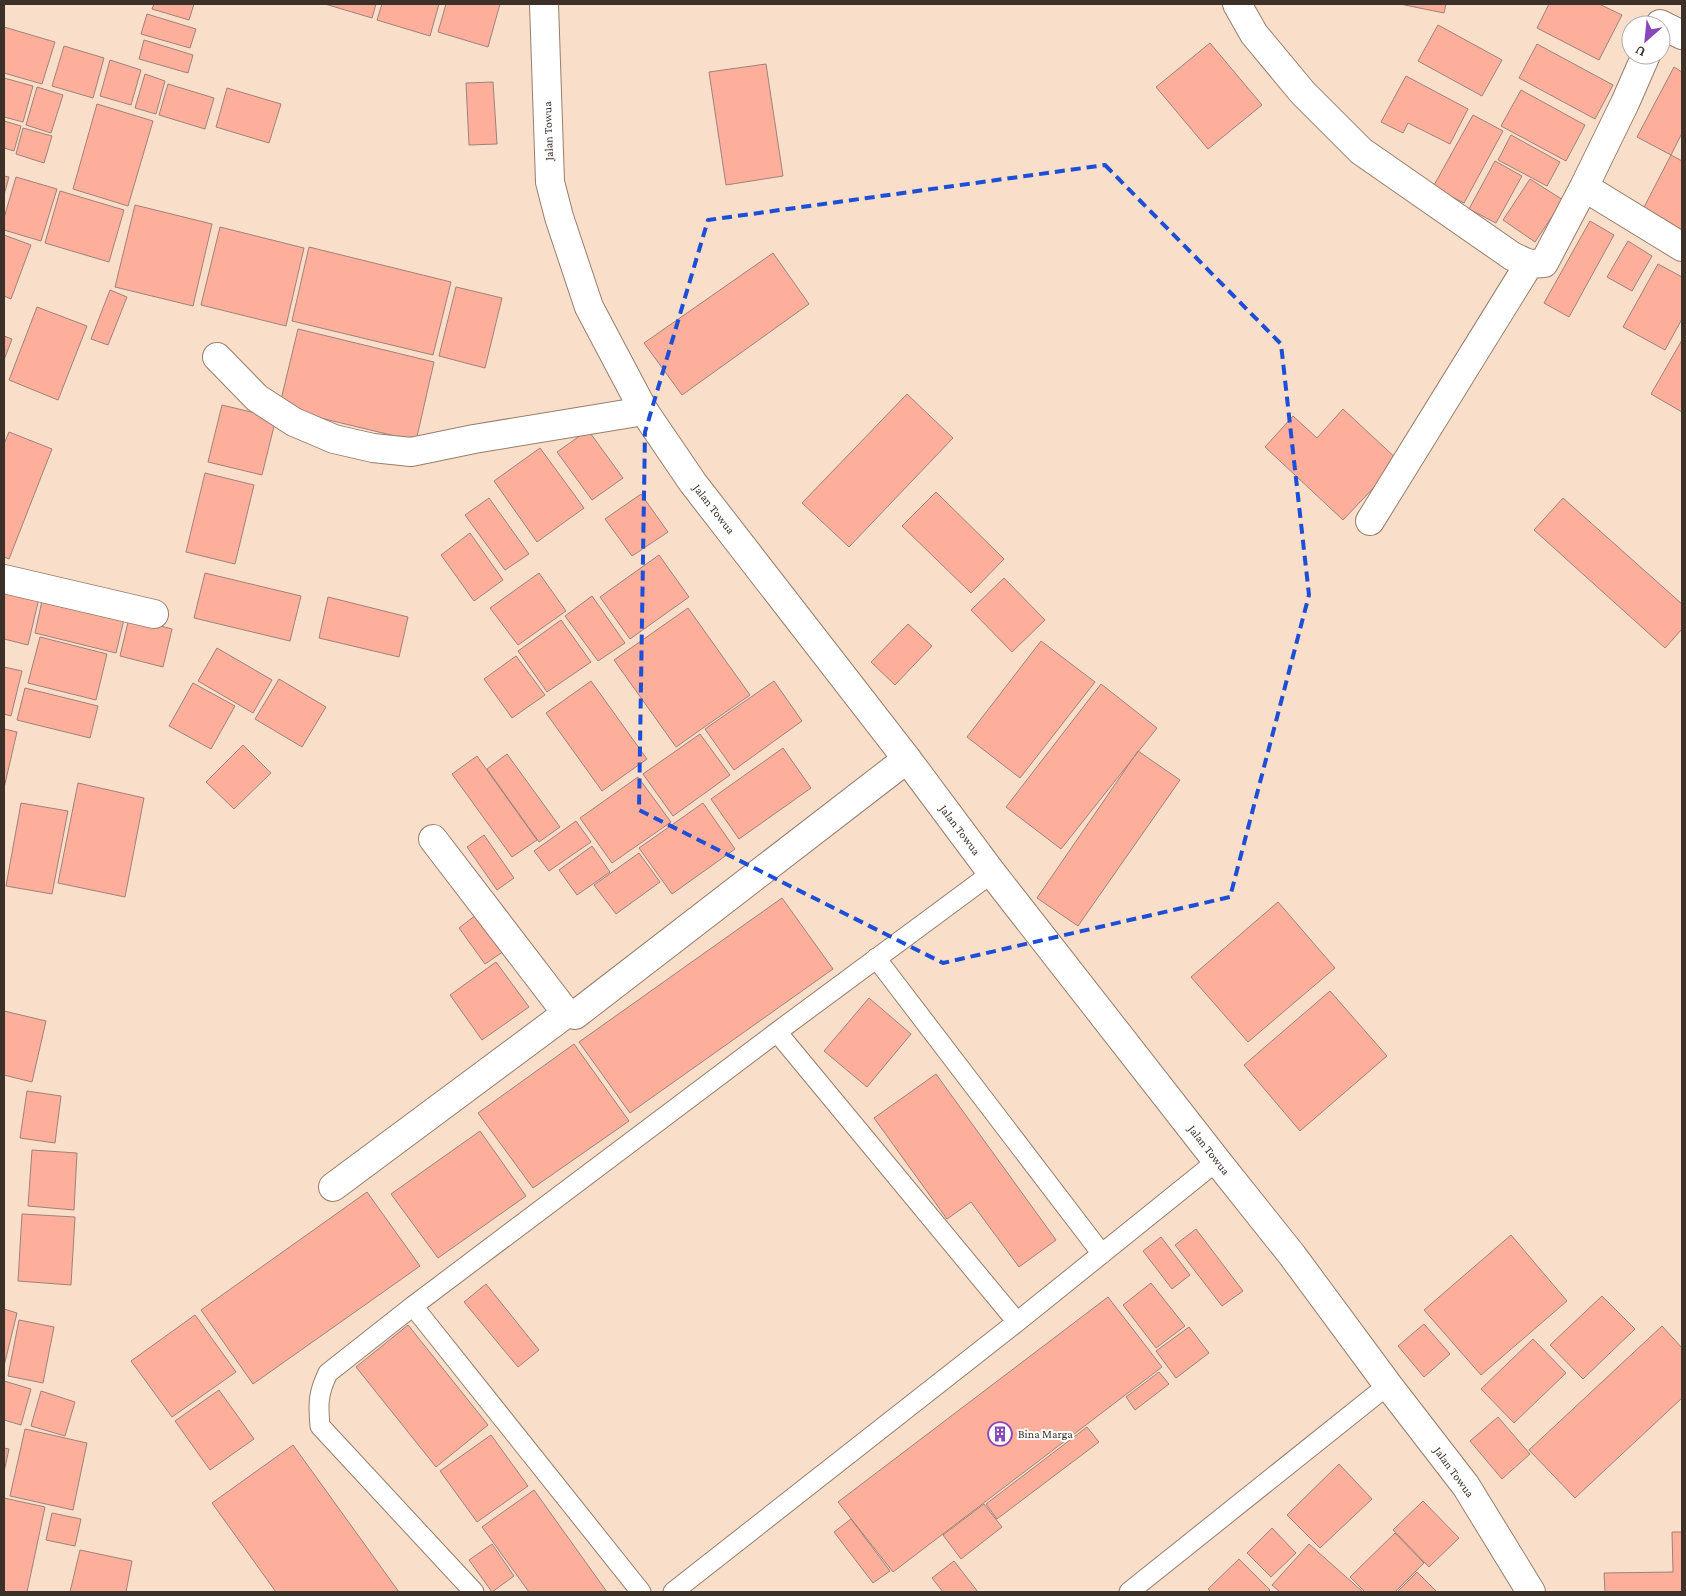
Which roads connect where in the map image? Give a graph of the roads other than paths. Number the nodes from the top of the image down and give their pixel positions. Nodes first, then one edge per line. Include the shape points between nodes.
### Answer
1 (544, 4) edge
2 (1237, 4) edge
3 (1642, 65) edge
4 (1584, 186) junction
5 (1682, 247) edge
6 (1529, 264) junction
7 (218, 357) dead end
8 (644, 412) junction
9 (1370, 522) dead end
10 (4, 578) edge
11 (154, 614) dead end
12 (907, 759) junction
13 (433, 839) dead end
14 (992, 873) junction
15 (876, 958) junction
16 (567, 1013) junction
17 (777, 1032) junction
18 (1217, 1161) junction
19 (333, 1187) dead end
20 (1102, 1254) junction
21 (414, 1306) junction
22 (1017, 1322) junction
23 (1388, 1385) junction
24 (474, 1592) edge
25 (641, 1592) edge
26 (673, 1592) edge
27 (1129, 1592) edge
28 (1531, 1592) edge

1 - 8 street, Jalan Towua via 552,191 589,307
2 - 6 street via 1254,34 1297,86 1361,151 1512,256
3 - 4 street
4 - 5 street
4 - 6 street via 1544,263
6 - 9 street
7 - 8 street via 257,398 294,422 334,439 373,448 411,452
8 - 12 street, Jalan Towua via 693,482
10 - 11 street
12 - 14 street, Jalan Towua
12 - 16 street via 575,1014
13 - 16 street
14 - 15 lane
14 - 18 street, Jalan Towua
15 - 17 lane
15 - 20 lane
16 - 19 street
17 - 21 lane
17 - 22 lane
18 - 20 lane
18 - 23 street, Jalan Towua via 1292,1254
20 - 22 lane
21 - 24 lane via 328,1373 320,1389 320,1426
21 - 25 lane
22 - 26 lane
23 - 27 lane
23 - 28 street, Jalan Towua via 1466,1486

